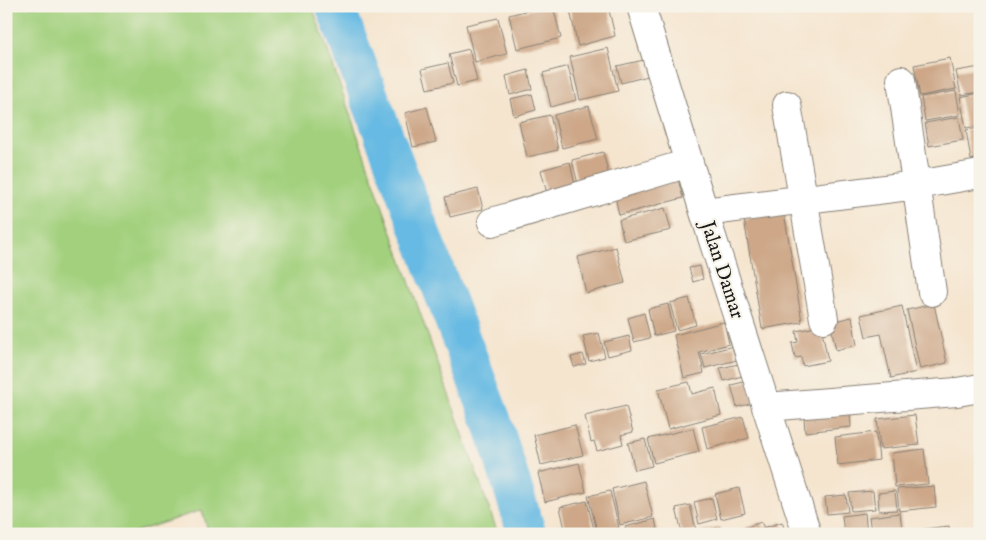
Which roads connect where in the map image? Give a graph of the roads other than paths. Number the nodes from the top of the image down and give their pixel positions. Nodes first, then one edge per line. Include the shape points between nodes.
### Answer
1 (640, 6) edge
2 (901, 80) dead end
3 (787, 105) dead end
4 (689, 163) junction
5 (980, 174) edge
6 (917, 185) junction
7 (803, 199) junction
8 (704, 212) junction
9 (492, 222) dead end
10 (932, 292) dead end
11 (824, 319) dead end
12 (980, 388) edge
13 (766, 408) junction
14 (807, 534) edge

1 - 4 street, Jalan Damar
2 - 6 street
3 - 7 street
4 - 8 street, Jalan Damar
4 - 9 street
5 - 6 street
6 - 7 street
6 - 10 street
7 - 8 street
7 - 11 street
8 - 13 street, Jalan Damar
12 - 13 street
13 - 14 street, Jalan Damar

